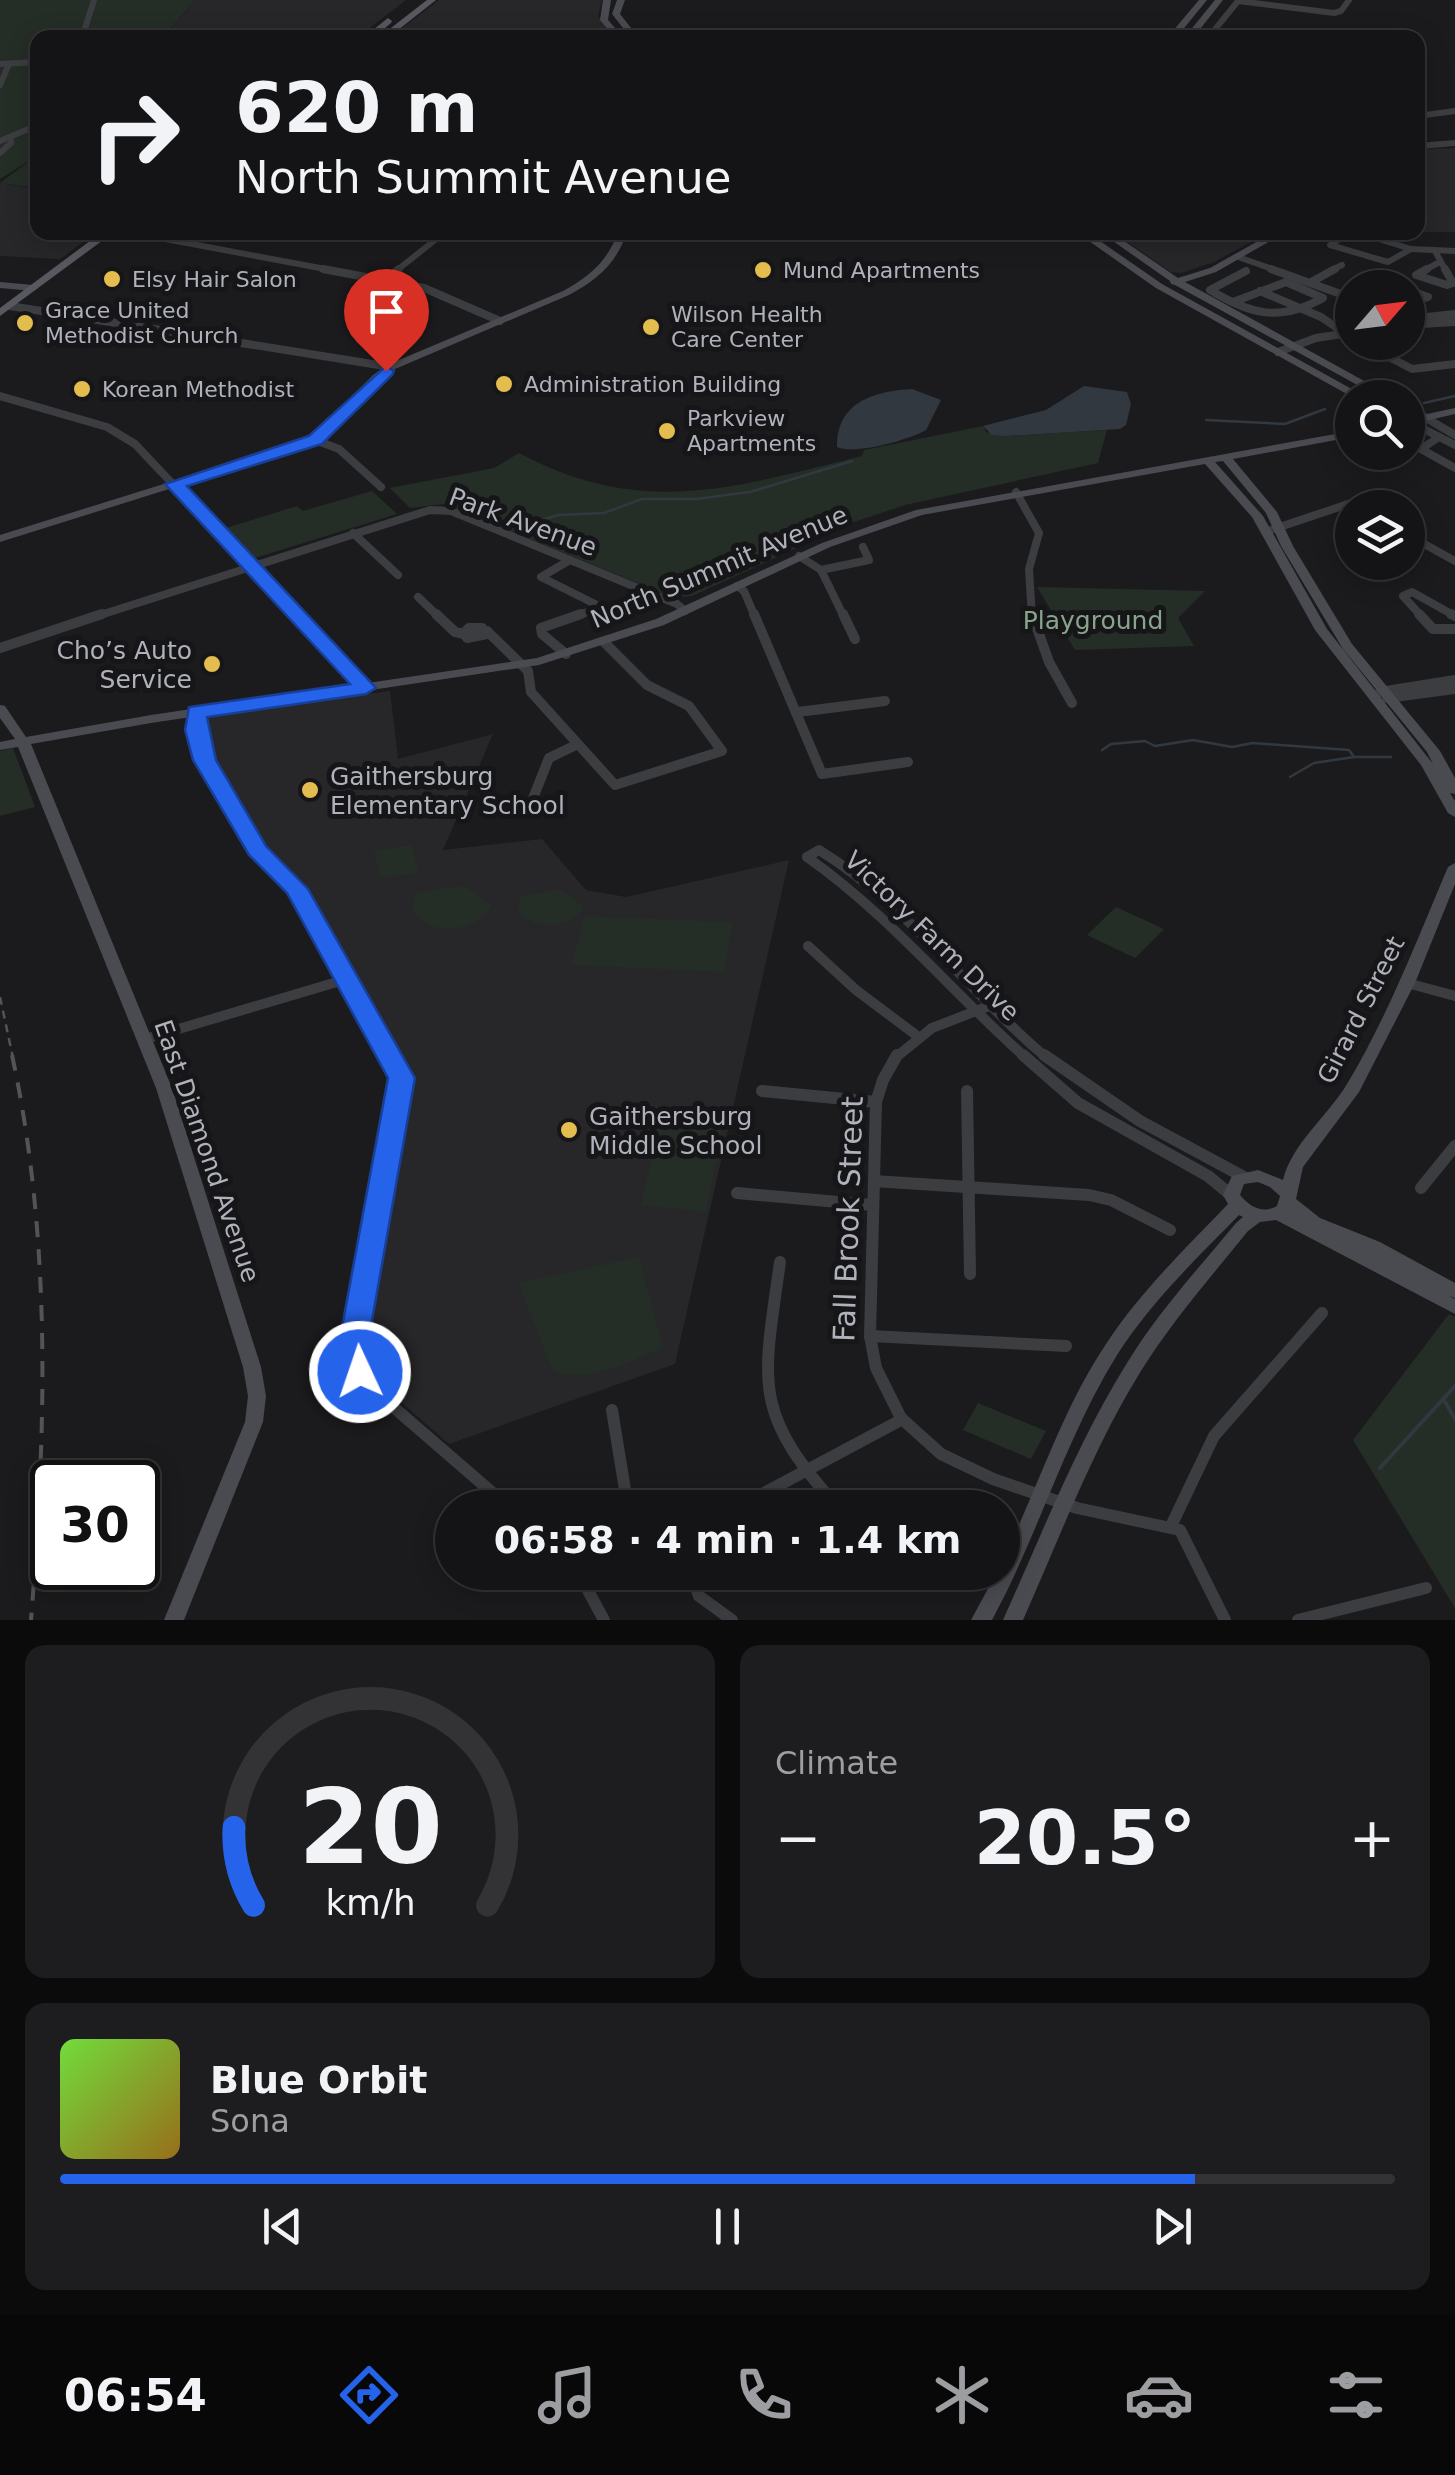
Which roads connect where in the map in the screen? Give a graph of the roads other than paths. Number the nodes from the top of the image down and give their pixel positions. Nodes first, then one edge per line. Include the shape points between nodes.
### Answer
1 (94, 0) edge
2 (416, 0) edge
3 (432, 0) edge
4 (606, 0) edge
5 (620, 0) edge
6 (1203, 0) edge
7 (1219, 0) edge
8 (1349, 0) edge
9 (85, 30) edge
10 (377, 30) edge
11 (393, 30) edge
12 (613, 30) edge
13 (629, 30) edge
14 (1179, 30) edge
15 (1195, 30) edge
16 (1214, 30) edge
17 (30, 62) edge
18 (4, 64) edge
19 (0, 85) edge
20 (1455, 111) edge
21 (1425, 115) edge
22 (30, 129) edge
23 (10, 137) junction
24 (0, 141) edge
25 (1455, 143) edge
26 (1425, 145) edge
27 (0, 154) edge
28 (98, 240) edge
29 (171, 240) edge
30 (435, 240) edge
31 (619, 240) edge
32 (1093, 240) edge
33 (1096, 240) edge
34 (1115, 240) edge
35 (1268, 240) edge
36 (1339, 240) edge
37 (1379, 240) edge
38 (1122, 245) junction
39 (1411, 250) junction
40 (1435, 251) junction
41 (1455, 251) edge
42 (1238, 257) junction
43 (1440, 262) junction
44 (1342, 264) dead end
45 (1246, 271) dead end
46 (385, 280) junction
47 (1176, 281) junction
48 (1313, 281) junction
49 (0, 284) edge
50 (1159, 286) junction
51 (33, 288) junction
52 (1335, 290) edge
53 (1260, 291) junction
54 (1233, 302) junction
55 (1302, 309) junction
56 (5, 310) edge
57 (1455, 314) edge
58 (1425, 319) edge
59 (500, 321) junction
60 (1425, 322) edge
61 (1455, 322) edge
62 (1335, 327) edge
63 (1335, 338) edge
64 (1296, 347) junction
65 (1278, 352) junction
66 (1396, 360) edge
67 (1455, 364) edge
68 (391, 368) junction
69 (1357, 380) edge
70 (1335, 383) edge
71 (0, 396) edge
72 (1455, 411) edge
73 (1425, 421) edge
74 (1425, 423) edge
75 (1425, 424) edge
76 (1455, 435) edge
77 (1335, 437) edge
78 (1439, 437) junction
79 (315, 440) junction
80 (1455, 445) edge
81 (1228, 459) junction
82 (1210, 462) junction
83 (1455, 468) edge
84 (174, 484) junction
85 (381, 488) dead end
86 (1016, 492) junction
87 (1335, 511) edge
88 (1281, 529) junction
89 (1264, 531) junction
90 (353, 533) junction
91 (0, 538) edge
92 (1425, 544) edge
93 (863, 547) dead end
94 (799, 556) junction
95 (570, 560) junction
96 (1455, 561) edge
97 (249, 565) junction
98 (821, 570) junction
99 (398, 575) dead end
100 (737, 586) junction
101 (418, 597) dead end
102 (685, 611) junction
103 (1455, 616) edge
104 (1455, 629) edge
105 (855, 639) dead end
106 (604, 642) junction
107 (0, 648) edge
108 (566, 654) junction
109 (523, 665) junction
110 (1455, 680) edge
111 (366, 688) junction
112 (1455, 689) edge
113 (1381, 695) junction
114 (885, 701) dead end
115 (1072, 703) dead end
116 (0, 709) edge
117 (196, 712) junction
118 (798, 712) junction
119 (23, 742) junction
120 (578, 744) junction
121 (0, 746) edge
122 (908, 762) dead end
123 (1455, 790) edge
124 (530, 806) dead end
125 (1455, 813) edge
126 (1455, 866) edge
127 (808, 946) dead end
128 (348, 979) junction
129 (1407, 983) junction
130 (1455, 996) edge
131 (988, 1006) junction
132 (973, 1012) junction
133 (916, 1035) junction
134 (145, 1039) junction
135 (762, 1091) dead end
136 (968, 1091) dead end
137 (876, 1102) junction
138 (1455, 1146) edge
139 (1295, 1166) junction
140 (1252, 1177) junction
141 (874, 1181) junction
142 (968, 1186) junction
143 (1421, 1188) dead end
144 (737, 1192) dead end
145 (1234, 1200) junction
146 (1284, 1203) junction
147 (872, 1205) junction
148 (1256, 1216) junction
149 (1170, 1230) dead end
150 (780, 1262) dead end
151 (970, 1274) dead end
152 (1455, 1291) edge
153 (1455, 1308) edge
154 (1322, 1313) dead end
155 (870, 1336) junction
156 (1066, 1346) dead end
157 (612, 1410) dead end
158 (901, 1420) junction
159 (804, 1470) junction
160 (489, 1490) edge
161 (625, 1490) edge
162 (768, 1490) edge
163 (822, 1490) edge
164 (1040, 1496) junction
165 (1066, 1505) junction
166 (1171, 1526) junction
167 (1426, 1588) dead end
168 (588, 1590) edge
169 (694, 1590) edge
170 (174, 1620) edge
171 (604, 1620) edge
172 (732, 1620) edge
173 (982, 1620) edge
174 (1013, 1620) edge
175 (1225, 1620) edge
176 (1298, 1620) edge

1 - 9 street
2 - 10 main road
3 - 11 main road
4 - 12 street via 604,20
5 - 13 street via 616,14
6 - 14 street
7 - 15 street
8 - 16 street via 1334,12 1238,1
17 - 18 street
18 - 19 street
20 - 21 street
22 - 23 street
23 - 24 street
23 - 27 street
25 - 26 street
28 - 51 main road
29 - 46 street
30 - 46 street
31 - 59 street via 589,280
32 - 50 street
33 - 38 street
34 - 38 street
35 - 42 street
36 - 39 street via 1330,245 1388,262
37 - 39 street
38 - 47 street
39 - 40 street
40 - 41 street
40 - 43 street
42 - 47 street
42 - 48 street
43 - 43 street via 1452,284 1416,275 1428,269
44 - 48 street
45 - 54 street via 1209,288
46 - 59 street via 433,291
47 - 50 street
47 - 64 street
48 - 52 street
49 - 51 street
50 - 65 street
51 - 56 main road
53 - 54 street
53 - 55 street
53 - 55 street via 1286,282 1322,296
54 - 55 street via 1274,318
55 - 62 street
56 - 68 street
57 - 58 street
59 - 68 street
60 - 61 street
63 - 64 street
64 - 65 street
64 - 69 street
65 - 70 street
66 - 67 street via 1415,370
68 - 79 street
71 - 84 street via 118,433
72 - 73 street
74 - 76 street
75 - 78 street
77 - 81 street, North Summit Avenue
78 - 80 street
78 - 83 street via 1421,449
79 - 84 street
79 - 85 street via 340,449
81 - 82 street, North Summit Avenue
81 - 88 street
82 - 86 street, North Summit Avenue
82 - 89 street
84 - 91 street
84 - 97 street
86 - 94 street, North Summit Avenue via 896,519
86 - 115 street via 1041,535 1028,582 1043,656
87 - 88 street
88 - 89 street
88 - 113 street
89 - 113 street via 1320,630
90 - 95 street, Park Avenue via 444,510
90 - 97 street, Park Avenue
90 - 99 street
92 - 96 street
93 - 98 street via 869,560
94 - 98 street
94 - 100 street, North Summit Avenue
95 - 102 street, Park Avenue
95 - 108 street via 541,576 595,604 541,628
97 - 107 street, Park Avenue
97 - 111 street
98 - 105 street
100 - 102 street, North Summit Avenue
100 - 118 street
101 - 109 street via 456,632 487,631
102 - 106 street, North Summit Avenue
103 - 104 street via 1412,592 1403,596 1433,629
106 - 108 street, North Summit Avenue
106 - 120 street via 646,685 689,706 722,751 615,785
108 - 109 street, North Summit Avenue
109 - 111 street, North Summit Avenue
109 - 120 street via 531,692
110 - 113 street
111 - 117 street, North Summit Avenue
112 - 113 street
113 - 123 street via 1433,751
113 - 125 street
114 - 118 street
116 - 119 street, East Diamond Avenue
117 - 119 street, North Summit Avenue
117 - 128 street via 204,760 257,850 296,889
118 - 122 street via 822,774
119 - 121 street, North Summit Avenue
119 - 134 street, East Diamond Avenue
120 - 124 street via 549,758
126 - 129 street, Girard Street
127 - 133 street
128 - 134 street
128 - 160 street via 402,1078 352,1349 376,1392
129 - 130 street
129 - 139 street, Girard Street via 1353,1088
131 - 132 street, Fall Brook Street
131 - 132 street, Victory Farm Drive via 854,873 819,850 808,854 853,889
131 - 140 street, Victory Farm Drive via 1098,1099
132 - 133 street, Fall Brook Street
132 - 145 street, Victory Farm Drive via 1078,1102 1208,1176
133 - 137 street, Fall Brook Street via 894,1054
134 - 170 street, East Diamond Avenue via 257,1396 238,1467
135 - 137 street
136 - 142 street
137 - 141 street, Fall Brook Street
138 - 143 street
139 - 140 street
139 - 146 street, Girard Street
140 - 145 street via 1234,1184
140 - 146 street via 1278,1183
141 - 142 street
141 - 147 street, Fall Brook Street
142 - 149 street via 1111,1200
142 - 151 street
144 - 147 street
145 - 148 street
145 - 164 street via 1110,1352
146 - 148 street
146 - 152 street
146 - 153 street
147 - 155 street, Fall Brook Street
148 - 165 street via 1134,1366
150 - 159 street via 766,1360 770,1402 777,1428
154 - 166 street via 1214,1436
155 - 156 street
155 - 158 street, Fall Brook Street via 880,1384
157 - 161 street
158 - 159 street
158 - 164 street, Fall Brook Street via 950,1462
159 - 162 street
159 - 163 street
164 - 165 street, Fall Brook Street
164 - 173 street
165 - 166 street, Fall Brook Street
165 - 174 street
166 - 175 street via 1186,1536
167 - 176 street
168 - 171 street
169 - 172 street

